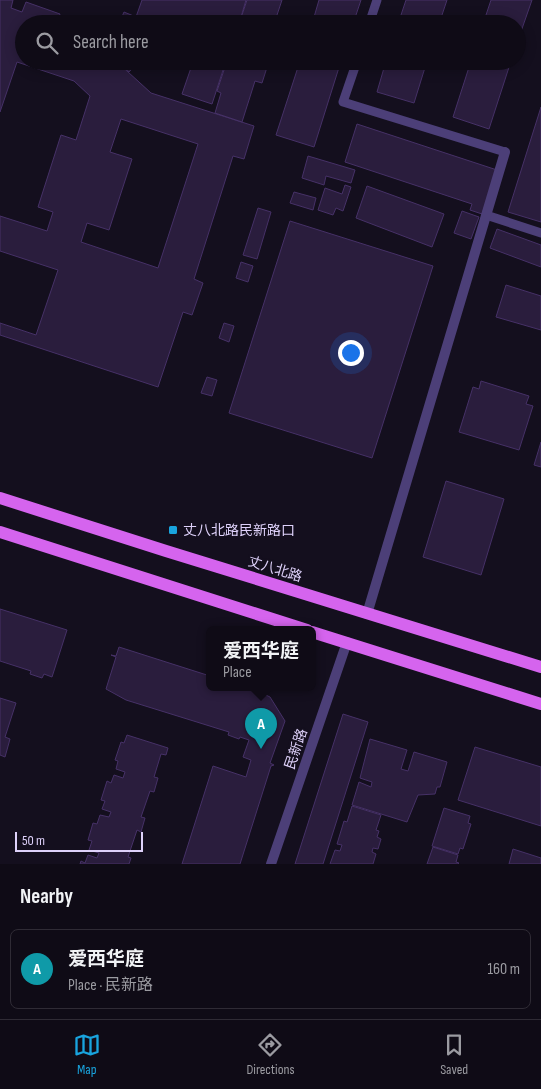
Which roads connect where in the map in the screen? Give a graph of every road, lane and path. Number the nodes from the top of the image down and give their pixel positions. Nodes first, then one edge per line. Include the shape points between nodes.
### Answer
1 (377, 0) edge
2 (372, 15) edge
3 (354, 70) edge
4 (505, 152) joint
5 (486, 215) junction
6 (541, 233) edge
7 (0, 498) edge
8 (0, 532) edge
9 (367, 614) junction
10 (295, 626) edge
11 (316, 633) edge
12 (347, 642) junction
13 (541, 667) edge
14 (541, 704) edge
15 (271, 864) edge

1 - 2 lane
3 - 4 lane via 343,102
4 - 5 street
5 - 6 lane
5 - 9 street
7 - 9 main road, 丈八北路
8 - 10 main road
9 - 13 main road, 丈八北路
11 - 12 main road
12 - 14 main road
12 - 15 street, 民新路

